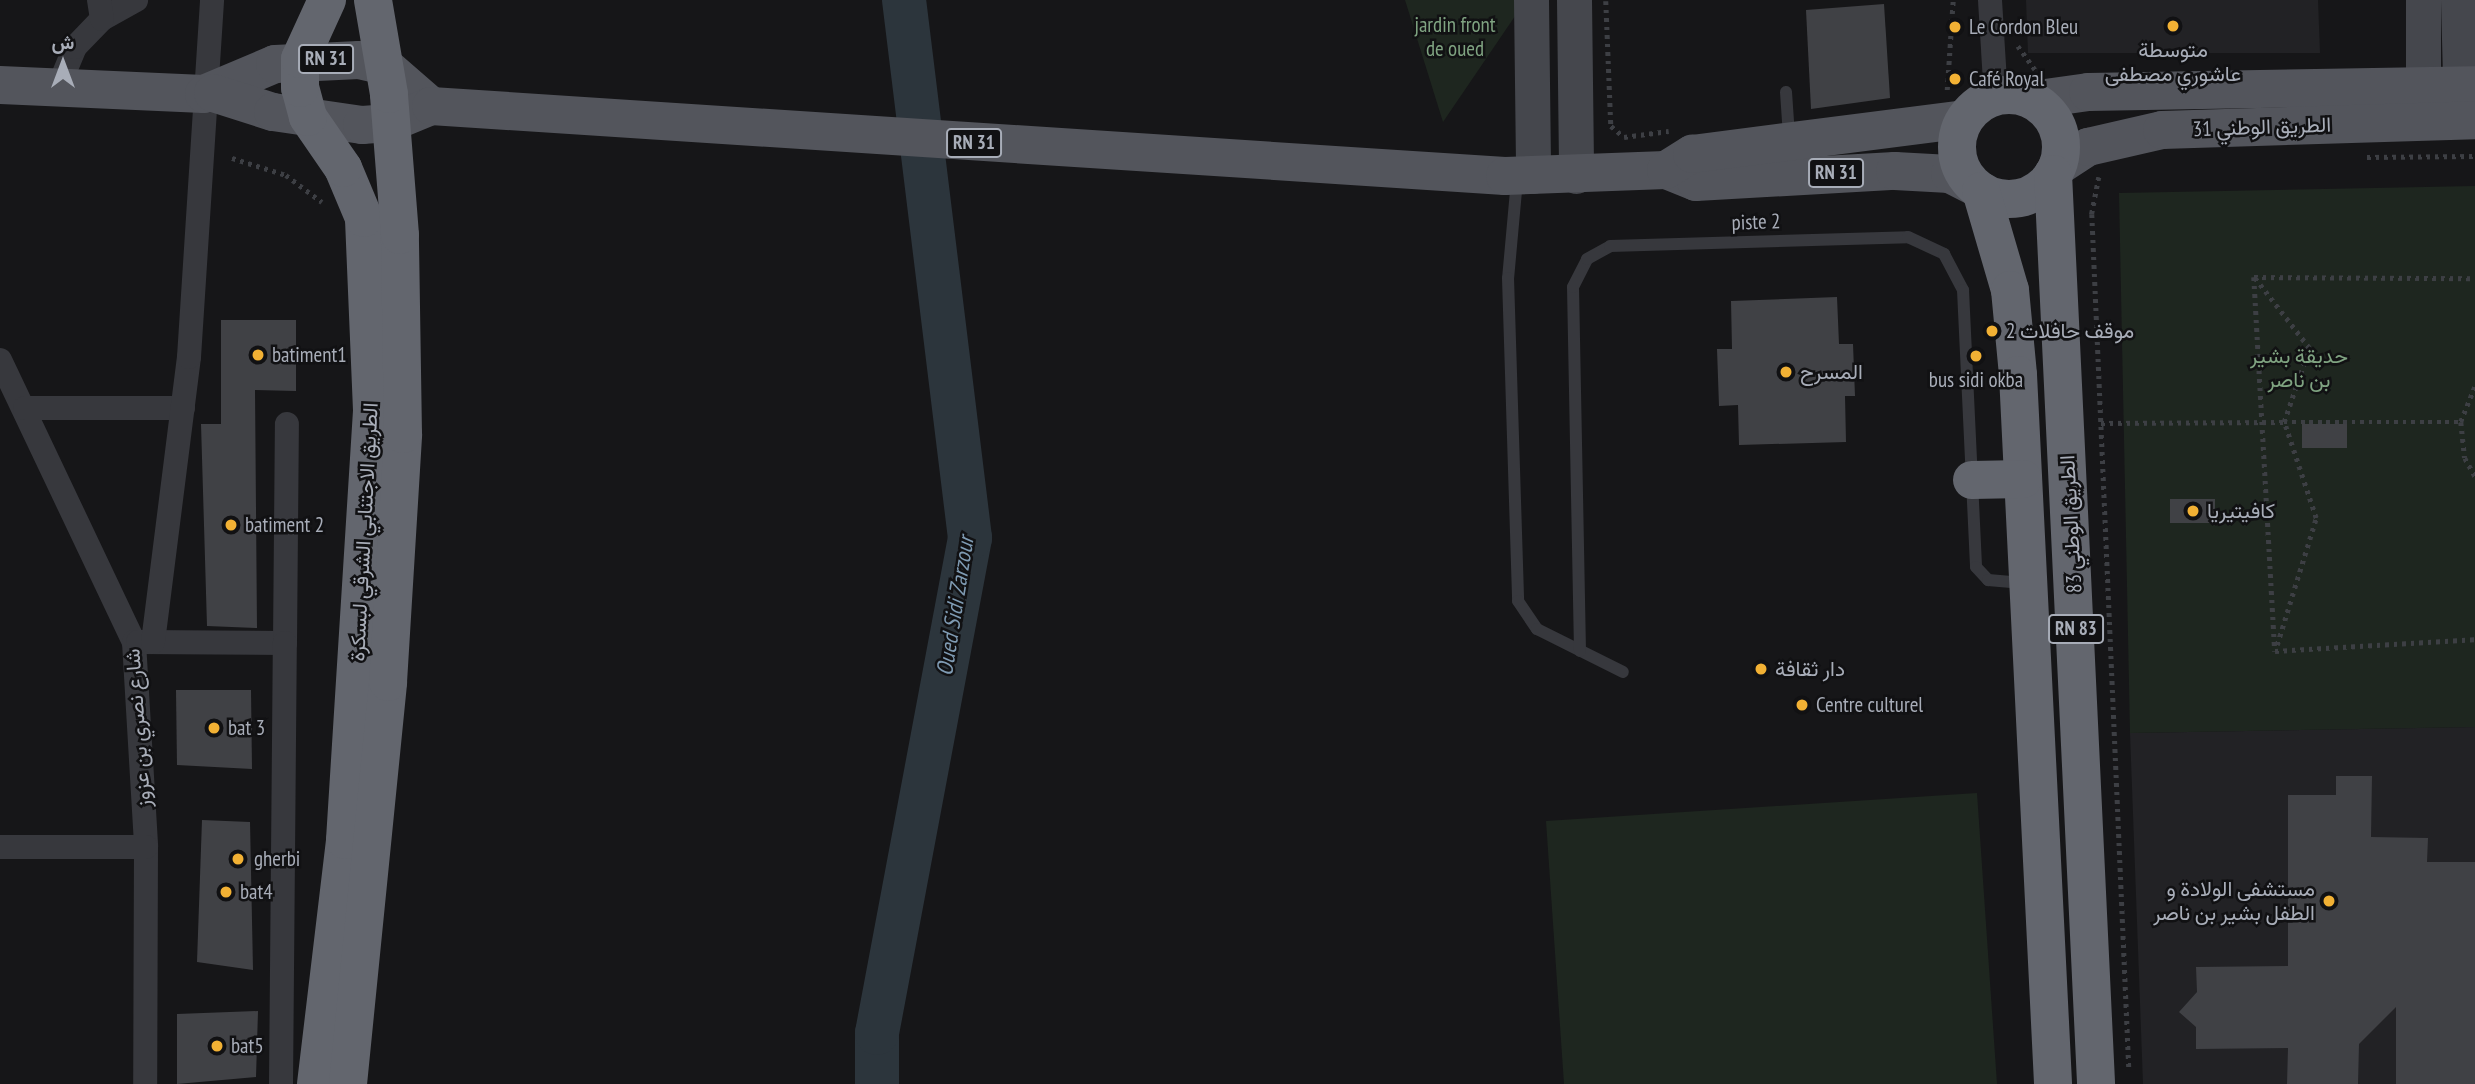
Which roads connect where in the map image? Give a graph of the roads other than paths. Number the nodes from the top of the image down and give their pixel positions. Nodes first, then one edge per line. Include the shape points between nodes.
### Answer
1 (136, 0) edge
2 (212, 0) edge
3 (327, 0) edge
4 (373, 0) edge
5 (1531, 0) edge
6 (1574, 0) edge
7 (1990, 0) edge
8 (2423, 0) edge
9 (2458, 0) edge
10 (101, 10) edge
11 (300, 59) junction
12 (385, 66) junction
13 (2423, 84) junction
14 (0, 85) edge
15 (58, 88) junction
16 (1786, 92) dead end
17 (209, 94) junction
18 (2014, 98) junction
19 (2468, 103) edge
20 (437, 106) junction
21 (1952, 106) junction
22 (308, 117) junction
23 (2423, 121) junction
24 (390, 123) junction
25 (1790, 144) junction
26 (1666, 170) junction
27 (2055, 170) junction
28 (1519, 176) junction
29 (1576, 176) junction
30 (1978, 188) junction
31 (0, 360) edge
32 (25, 408) junction
33 (183, 408) junction
34 (287, 424) dead end
35 (1972, 480) junction
36 (2024, 480) junction
37 (2029, 583) junction
38 (143, 642) junction
39 (285, 643) junction
40 (1580, 651) junction
41 (1623, 672) dead end
42 (0, 847) edge
43 (146, 847) junction
44 (145, 1084) edge
45 (281, 1084) edge
46 (316, 1084) edge
47 (348, 1084) edge
48 (2053, 1084) edge
49 (2096, 1084) edge

1 - 10 street
2 - 17 street
3 - 11 highway
4 - 12 highway, الطريق الاجتنابي الشرقي لبسكرة
5 - 28 main road
6 - 29 main road
7 - 18 street
8 - 13 main road
9 - 19 main road
10 - 15 street via 75,47
11 - 12 main road, RN 31
11 - 17 main road, RN 31 via 238,78
11 - 22 highway, الطريق الاجتنابي الشرقي لبسكرة
12 - 20 main road, RN 31
12 - 24 highway, الطريق الاجتنابي الشرقي لبسكرة
13 - 18 main road
13 - 19 main road
13 - 23 main road
14 - 15 main road, RN 31
15 - 17 main road, RN 31
16 - 25 lane
17 - 22 main road, RN 31
17 - 33 street
18 - 21 highway
18 - 27 highway via 2056,125
19 - 23 main road, الطريق الوطني 31
20 - 24 main road, RN 31
20 - 28 main road, RN 31
21 - 25 main road, RN 31
21 - 30 highway via 1957,154
22 - 24 main road, RN 31
22 - 46 highway, الطريق الاجتنابي الشرقي لبسكرة via 344,168 364,218 372,410 345,840
23 - 27 main road, الطريق الوطني 31 via 2162,130 2088,147
24 - 47 highway, الطريق الاجتنابي الشرقي لبسكرة via 401,247 400,515
25 - 26 main road, RN 31 via 1692,154
26 - 29 main road, RN 31
26 - 30 main road, RN 31 via 1696,181 1927,172
27 - 30 highway via 2029,195 1996,197
27 - 49 highway, الطريق الوطني 83 / RN 83
28 - 29 main road, RN 31
28 - 40 lane via 1508,278 1518,601 1530,624
30 - 36 highway, RN 83 via 2010,290
31 - 32 street, شارع نصري بن عزوز
32 - 33 street
32 - 38 street, شارع نصري بن عزوز
33 - 38 street
34 - 39 street
35 - 36 highway
35 - 37 lane, piste 2 via 1976,567 1988,580
35 - 40 lane, piste 2 via 1963,290 1953,265 1933,246 1894,237 1598,251 1580,267 1573,287
36 - 37 highway, RN 83
37 - 48 highway, RN 83
38 - 39 street
38 - 43 street, شارع نصري بن عزوز
39 - 45 street
40 - 41 lane
42 - 43 street
43 - 44 street, شارع نصري بن عزوز

